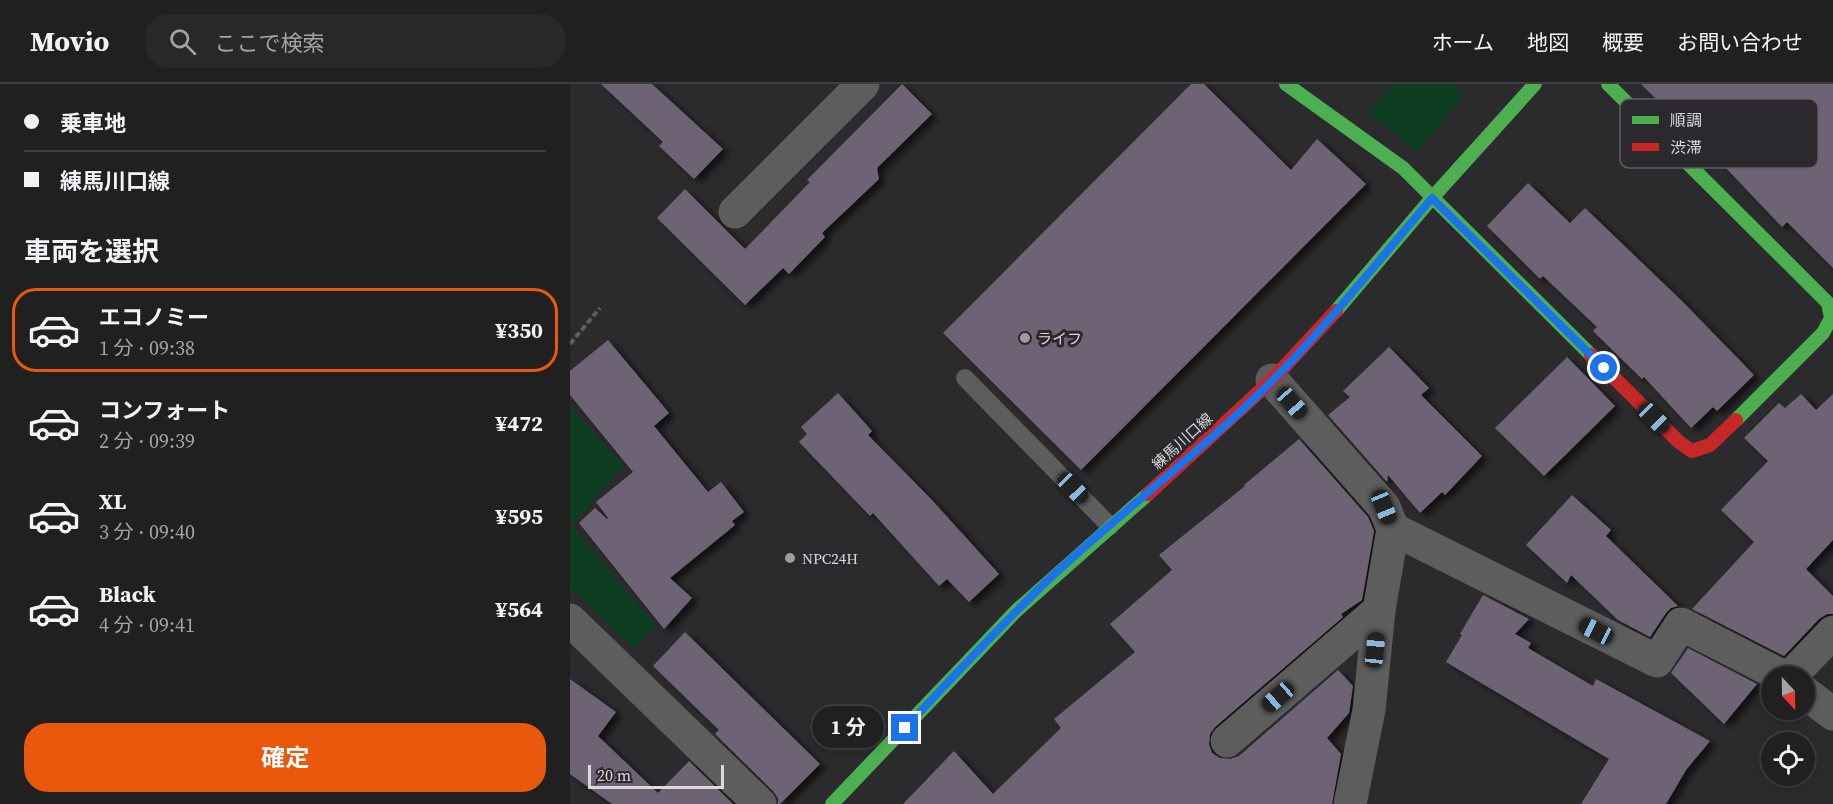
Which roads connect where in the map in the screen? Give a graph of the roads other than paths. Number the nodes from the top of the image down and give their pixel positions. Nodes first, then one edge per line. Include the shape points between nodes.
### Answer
1 (863, 84) edge
2 (1286, 84) edge
3 (1535, 84) edge
4 (1608, 84) edge
5 (1623, 99) edge
6 (1692, 168) edge
7 (1432, 198) junction
8 (735, 212) dead end
9 (965, 378) dead end
10 (1272, 380) junction
11 (1110, 526) junction
12 (1393, 529) junction
13 (1379, 610) junction
14 (570, 620) edge
15 (1833, 632) edge
16 (1763, 666) edge
17 (1801, 666) edge
18 (1815, 700) edge
19 (1833, 714) edge
20 (1227, 741) dead end
21 (760, 804) edge
22 (832, 804) edge
23 (1350, 804) edge

1 - 8 street
2 - 7 street via 1403,168
3 - 7 street, 練馬川口線
4 - 5 street
6 - 7 street via 1828,303 1830,318 1823,333 1710,446 1692,451
7 - 10 street, 練馬川口線 via 1321,329
9 - 11 lane
10 - 11 street, 練馬川口線
10 - 12 street via 1384,507
11 - 22 street, 練馬川口線 via 1016,611
12 - 13 street
12 - 16 street via 1657,661 1681,624
13 - 20 street
13 - 23 street via 1369,710
14 - 21 street
15 - 17 street
18 - 19 street

